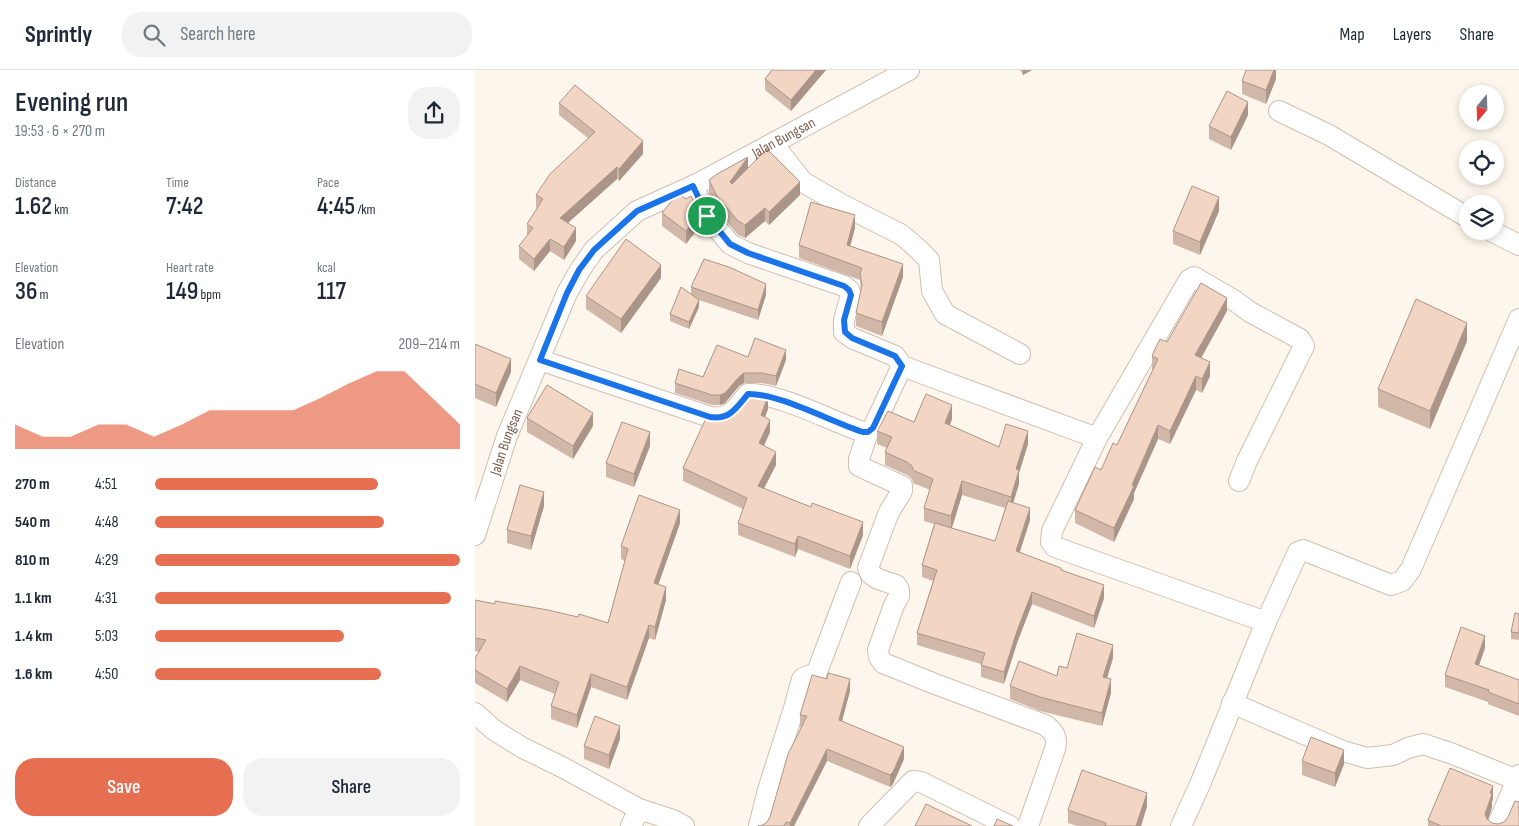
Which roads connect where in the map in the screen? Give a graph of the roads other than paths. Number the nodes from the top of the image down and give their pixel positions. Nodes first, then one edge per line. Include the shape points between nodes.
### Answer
1 (909, 70) edge
2 (1279, 111) dead end
3 (773, 144) junction
4 (693, 186) junction
5 (1459, 212) edge
6 (1504, 238) edge
7 (1519, 245) edge
8 (1519, 319) edge
9 (1021, 354) dead end
10 (540, 360) junction
11 (902, 366) junction
12 (868, 432) junction
13 (1097, 438) junction
14 (1239, 481) dead end
15 (475, 535) edge
16 (851, 582) dead end
17 (1266, 622) junction
18 (1232, 703) junction
19 (475, 713) edge
20 (1518, 777) edge
21 (635, 818) edge
22 (684, 826) edge
23 (759, 826) edge
24 (869, 826) edge
25 (1010, 826) edge
26 (1028, 826) edge
27 (1181, 826) edge
28 (1497, 826) edge

1 - 3 street, Jalan Bungsan
2 - 5 street via 1329,135
3 - 4 street, Jalan Bungsan
3 - 9 street via 803,182 902,235 917,248 929,260 932,291 945,314
4 - 10 street, Jalan Bungsan via 637,211 594,250 567,293
4 - 11 street via 707,216 730,244 849,290 845,332 895,356
6 - 7 street
8 - 17 street via 1411,569 1402,581 1391,585 1303,550 1297,552
10 - 12 street via 710,417 730,415 748,394 756,394
10 - 15 street, Jalan Bungsan via 507,436
11 - 12 street via 873,428
11 - 13 street
12 - 26 street via 859,466 902,486 869,568 874,577 896,585 899,590 878,650 879,657 883,663 1045,724 1051,730 1057,742
13 - 14 street via 1189,280 1194,277 1300,339 1304,346
13 - 17 street via 1052,532 1051,542
16 - 23 street via 817,672 802,679
17 - 18 street
18 - 20 street via 1343,751 1367,758 1393,755 1423,744
18 - 27 street
19 - 21 street via 494,730 569,771
20 - 28 street
21 - 22 street via 673,820
24 - 25 street via 913,781

